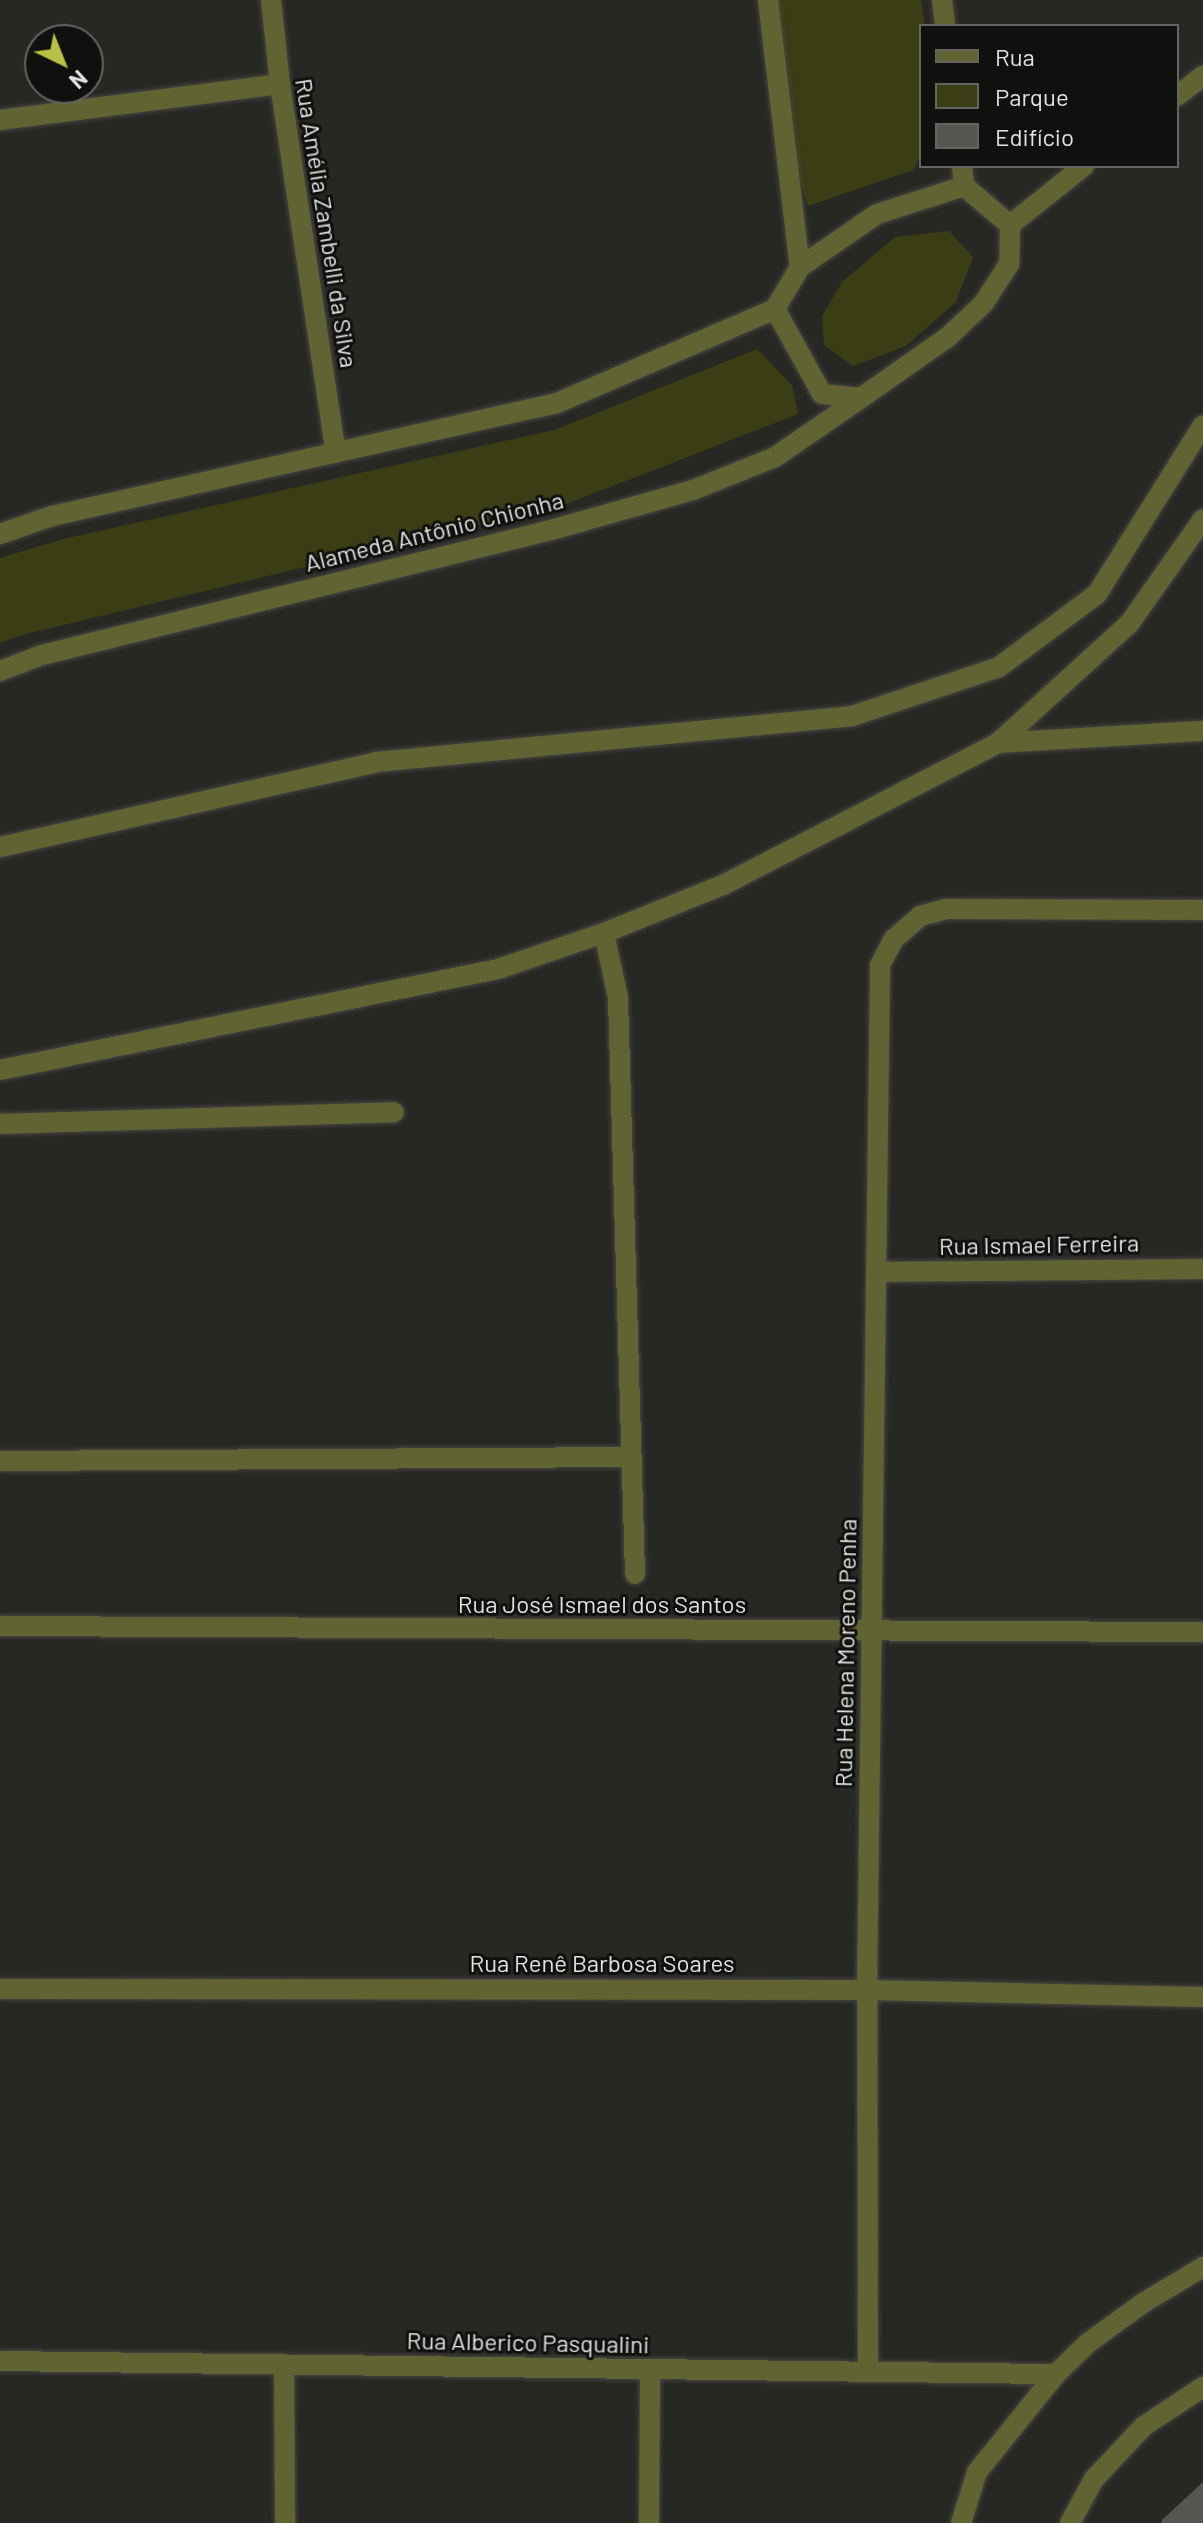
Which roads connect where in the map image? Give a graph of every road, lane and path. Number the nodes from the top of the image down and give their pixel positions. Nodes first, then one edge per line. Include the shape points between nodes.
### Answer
1 (271, 0) edge
2 (768, 0) edge
3 (942, 0) edge
4 (945, 24) edge
5 (1203, 76) edge
6 (280, 84) junction
7 (1179, 94) edge
8 (0, 120) edge
9 (1081, 168) edge
10 (963, 176) edge
11 (1010, 225) junction
12 (800, 267) junction
13 (775, 309) junction
14 (861, 398) junction
15 (1203, 425) edge
16 (336, 453) junction
17 (1203, 519) edge
18 (0, 534) edge
19 (0, 671) edge
20 (1203, 731) edge
21 (998, 743) junction
22 (0, 847) edge
23 (1203, 910) edge
24 (604, 933) junction
25 (3, 1063) edge
26 (394, 1112) dead end
27 (0, 1124) edge
28 (1203, 1269) edge
29 (876, 1272) junction
30 (632, 1457) junction
31 (0, 1461) edge
32 (635, 1574) dead end
33 (0, 1626) edge
34 (871, 1631) junction
35 (1203, 1632) edge
36 (0, 1989) edge
37 (867, 1990) junction
38 (1203, 1997) edge
39 (1203, 2267) edge
40 (0, 2361) edge
41 (284, 2364) junction
42 (650, 2369) junction
43 (868, 2372) junction
44 (1056, 2374) junction
45 (1203, 2387) edge
46 (285, 2523) edge
47 (649, 2523) edge
48 (961, 2523) edge
49 (1070, 2523) edge

1 - 6 street, Rua Amélia Zambelli da Silva
2 - 12 street
3 - 4 street
5 - 7 street
6 - 8 street
6 - 16 street, Rua Amélia Zambelli da Silva
9 - 11 street
10 - 11 street
10 - 12 street via 877,214
11 - 14 street, Alameda Antônio Chionha via 1009,264 984,303 911,366
12 - 13 street
13 - 14 street via 822,394
13 - 16 street via 557,403
14 - 19 street, Alameda Antônio Chionha via 775,457 693,490 42,655
15 - 22 street via 1097,594 999,667 852,716 376,762
16 - 18 street via 52,516
17 - 21 street via 1129,624
20 - 21 street
21 - 24 street via 723,885
23 - 29 street, Rua Helena Moreno Penha via 946,909 920,916 894,939 880,965
24 - 25 street via 498,969
24 - 30 street via 618,998
26 - 27 street
28 - 29 street, Rua Ismael Ferreira
29 - 34 street, Rua Helena Moreno Penha
30 - 31 street
30 - 32 street
33 - 34 street, Rua José Ismael dos Santos
34 - 35 street, Rua José Ismael dos Santos
34 - 37 street, Rua Helena Moreno Penha
36 - 37 street, Rua Renê Barbosa Soares
37 - 38 street, Rua Renê Barbosa Soares
37 - 43 street, Rua Helena Moreno Penha
39 - 44 street via 1088,2343
40 - 41 street, Rua Alberico Pasqualini
41 - 42 street, Rua Alberico Pasqualini
41 - 46 street
42 - 43 street, Rua Alberico Pasqualini
42 - 47 street
43 - 44 street, Rua Alberico Pasqualini
44 - 48 street via 977,2472
45 - 49 street via 1144,2426 1094,2479

